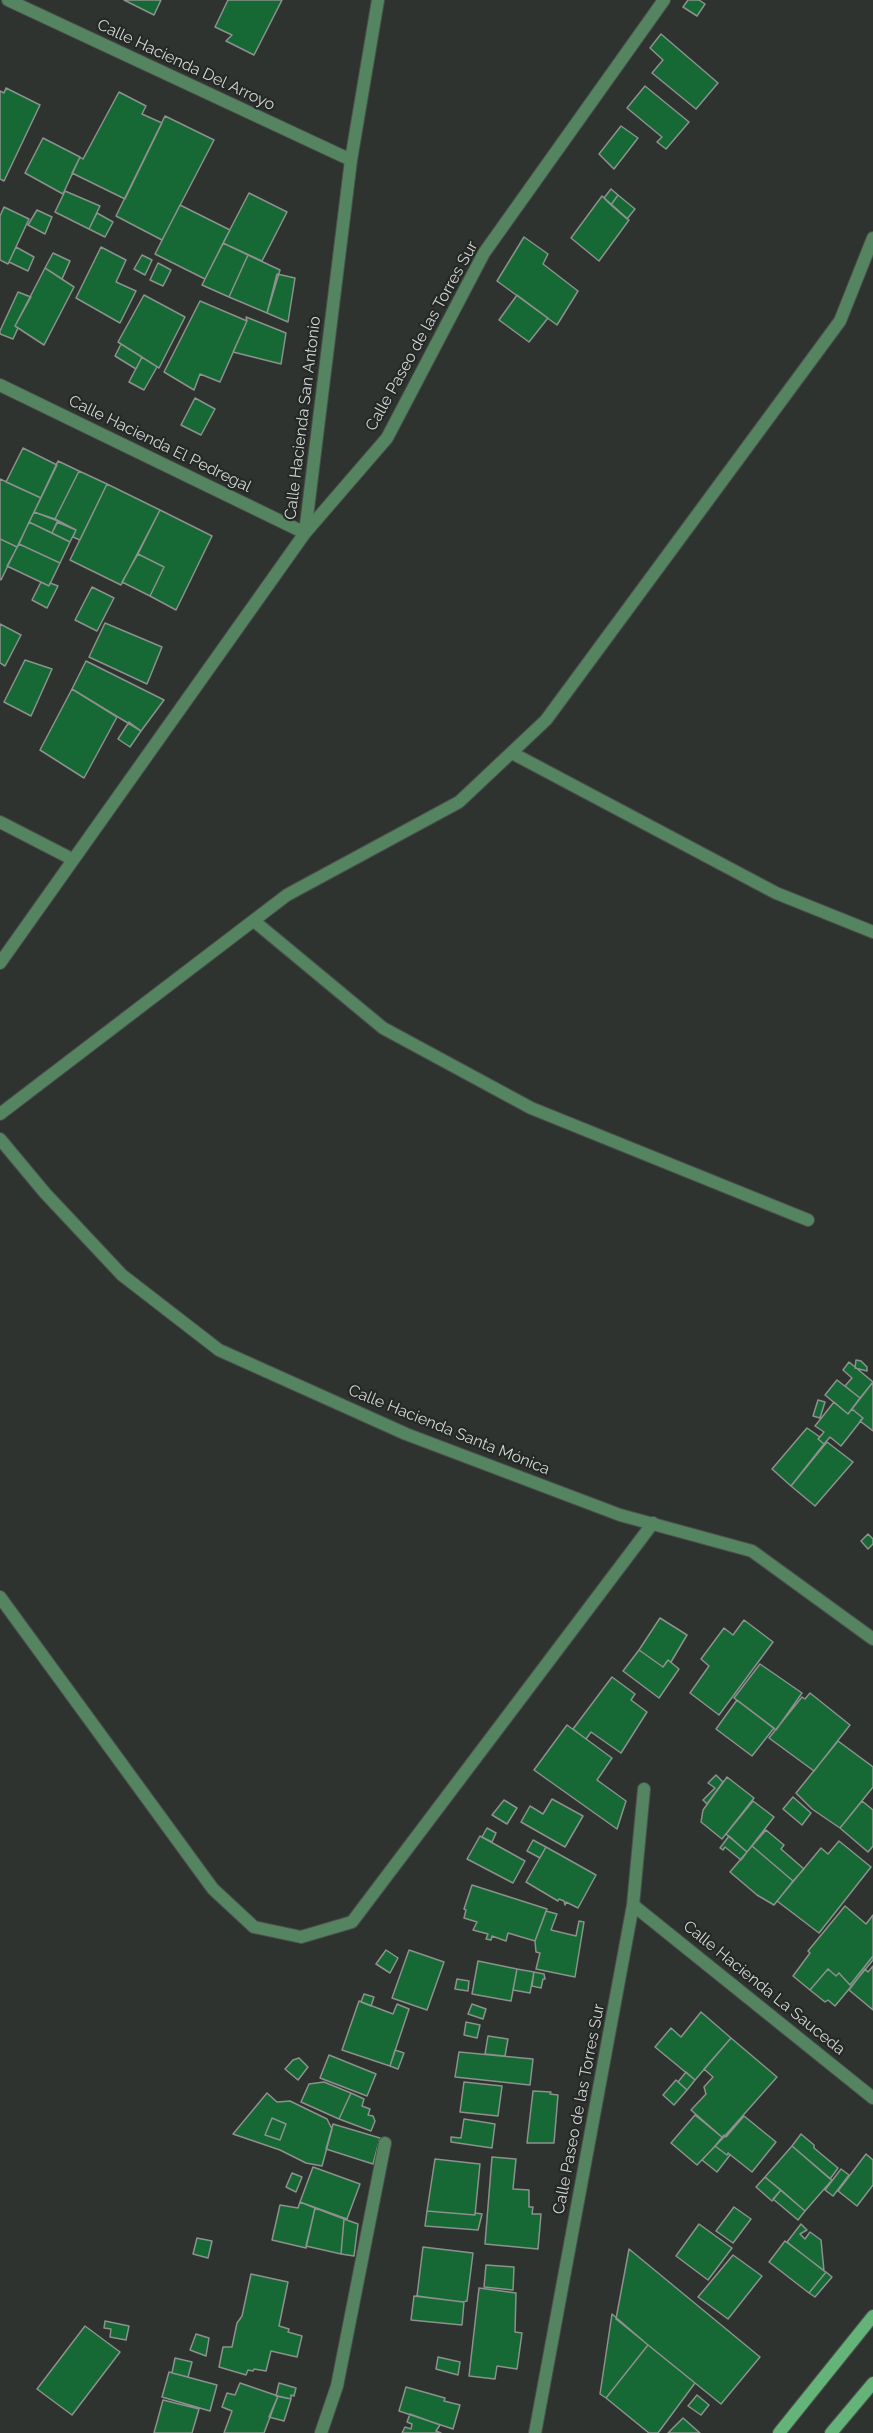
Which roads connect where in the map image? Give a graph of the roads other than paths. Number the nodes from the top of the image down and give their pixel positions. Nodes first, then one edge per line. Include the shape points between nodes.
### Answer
1 (8, 0) edge
2 (378, 0) edge
3 (664, 0) edge
4 (351, 160) junction
5 (873, 238) edge
6 (0, 385) edge
7 (305, 533) junction
8 (512, 753) junction
9 (0, 822) edge
10 (72, 859) junction
11 (254, 921) junction
12 (873, 932) edge
13 (0, 963) edge
14 (0, 1114) edge
15 (0, 1139) edge
16 (808, 1220) dead end
17 (653, 1523) junction
18 (0, 1597) edge
19 (873, 1639) edge
20 (644, 1789) dead end
21 (633, 1905) junction
22 (873, 2098) edge
23 (385, 2143) dead end
24 (873, 2316) edge
25 (873, 2383) edge
26 (321, 2433) edge
27 (535, 2433) edge
28 (779, 2433) edge
29 (831, 2433) edge

1 - 4 street, Calle Hacienda Del Arroyo
2 - 4 street, Calle Hacienda San Antonio
3 - 7 street, Calle Paseo de las Torres Sur via 484,253 387,438
4 - 7 street, Calle Hacienda San Antonio
5 - 8 street via 840,321 546,720
6 - 7 street, Calle Hacienda El Pedregal
7 - 10 street, Calle Hacienda San Antonio
8 - 11 street via 459,802 287,895
8 - 12 street via 776,893
9 - 10 street
10 - 13 street, Calle Hacienda San Antonio
11 - 14 street
11 - 16 street via 383,1028 531,1108
15 - 17 street, Calle Hacienda Santa Mónica via 122,1275 219,1350 406,1434 620,1515
17 - 18 street via 352,1922 301,1937 254,1926 213,1889
17 - 19 street, Calle Hacienda Santa Mónica via 752,1551
20 - 21 street, Calle Paseo de las Torres Sur
21 - 22 street, Calle Hacienda La Sauceda
21 - 27 street, Calle Paseo de las Torres Sur
23 - 26 street via 337,2386
24 - 28 main road
25 - 29 main road

